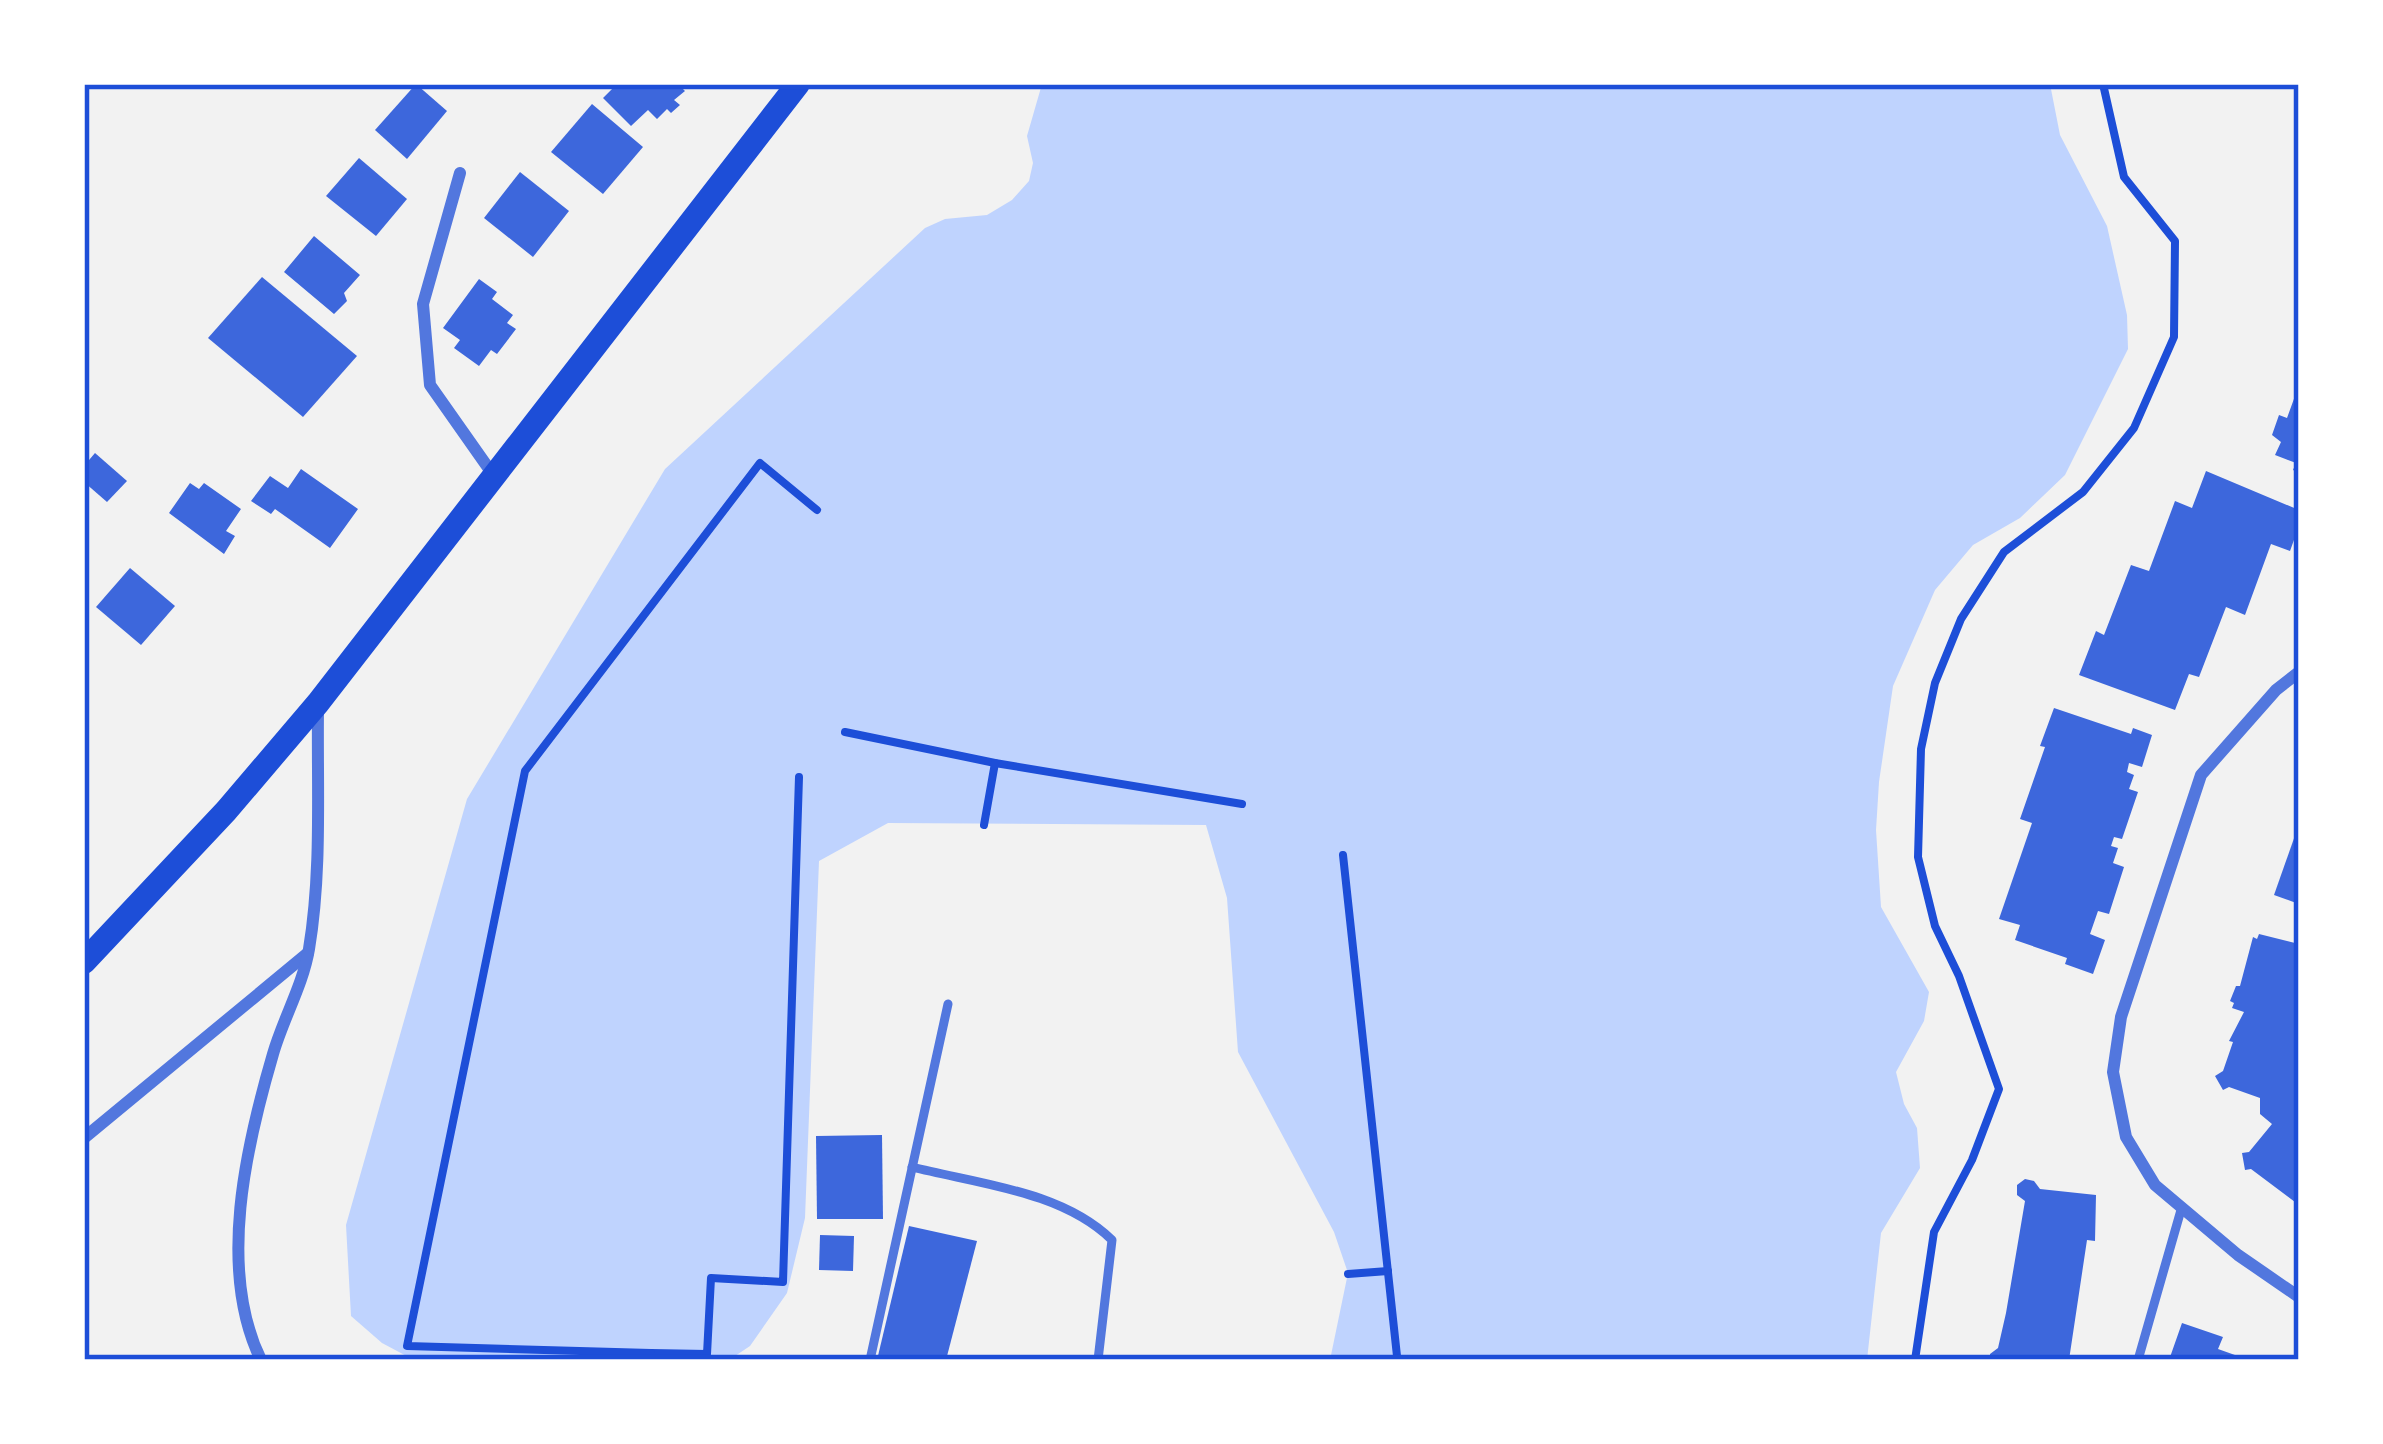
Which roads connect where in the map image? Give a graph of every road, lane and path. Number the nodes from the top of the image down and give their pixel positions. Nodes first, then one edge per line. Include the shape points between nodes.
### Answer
1 (798, 84) edge
2 (2103, 84) edge
3 (460, 173) dead end
4 (494, 477) junction
5 (817, 510) dead end
6 (2299, 673) edge
7 (318, 704) junction
8 (845, 732) dead end
9 (995, 763) junction
10 (799, 777) dead end
11 (1242, 804) dead end
12 (984, 825) dead end
13 (1343, 855) dead end
14 (309, 952) junction
15 (84, 962) edge
16 (948, 1004) dead end
17 (84, 1138) edge
18 (912, 1167) junction
19 (2180, 1210) junction
20 (1388, 1271) junction
21 (1348, 1274) dead end
22 (2299, 1298) edge
23 (651, 1356) edge
24 (1397, 1356) dead end
25 (261, 1360) edge
26 (870, 1360) edge
27 (1098, 1360) edge
28 (1915, 1360) edge
29 (2138, 1360) edge

1 - 4 main road
2 - 28 path via 2124,176 2175,241 2174,337 2134,428 2083,492 2004,552 1961,619 1936,682 1922,748 1918,857 1935,926 1999,1089 1934,1232
3 - 4 street via 423,304 430,385
4 - 7 main road
5 - 23 path via 760,463 525,771 407,1346
6 - 19 street via 2201,775 2114,1043 2114,1091 2126,1137
7 - 14 street
7 - 15 main road
8 - 9 path
9 - 11 path
9 - 12 path
10 - 23 path via 783,1282 711,1278 707,1354
13 - 20 path
14 - 17 street
14 - 25 street via 273,1052 241,1185 245,1328
16 - 18 lane
18 - 26 lane
18 - 27 lane via 1063,1206 1112,1240
19 - 22 street
19 - 29 lane
20 - 21 path
20 - 24 path

